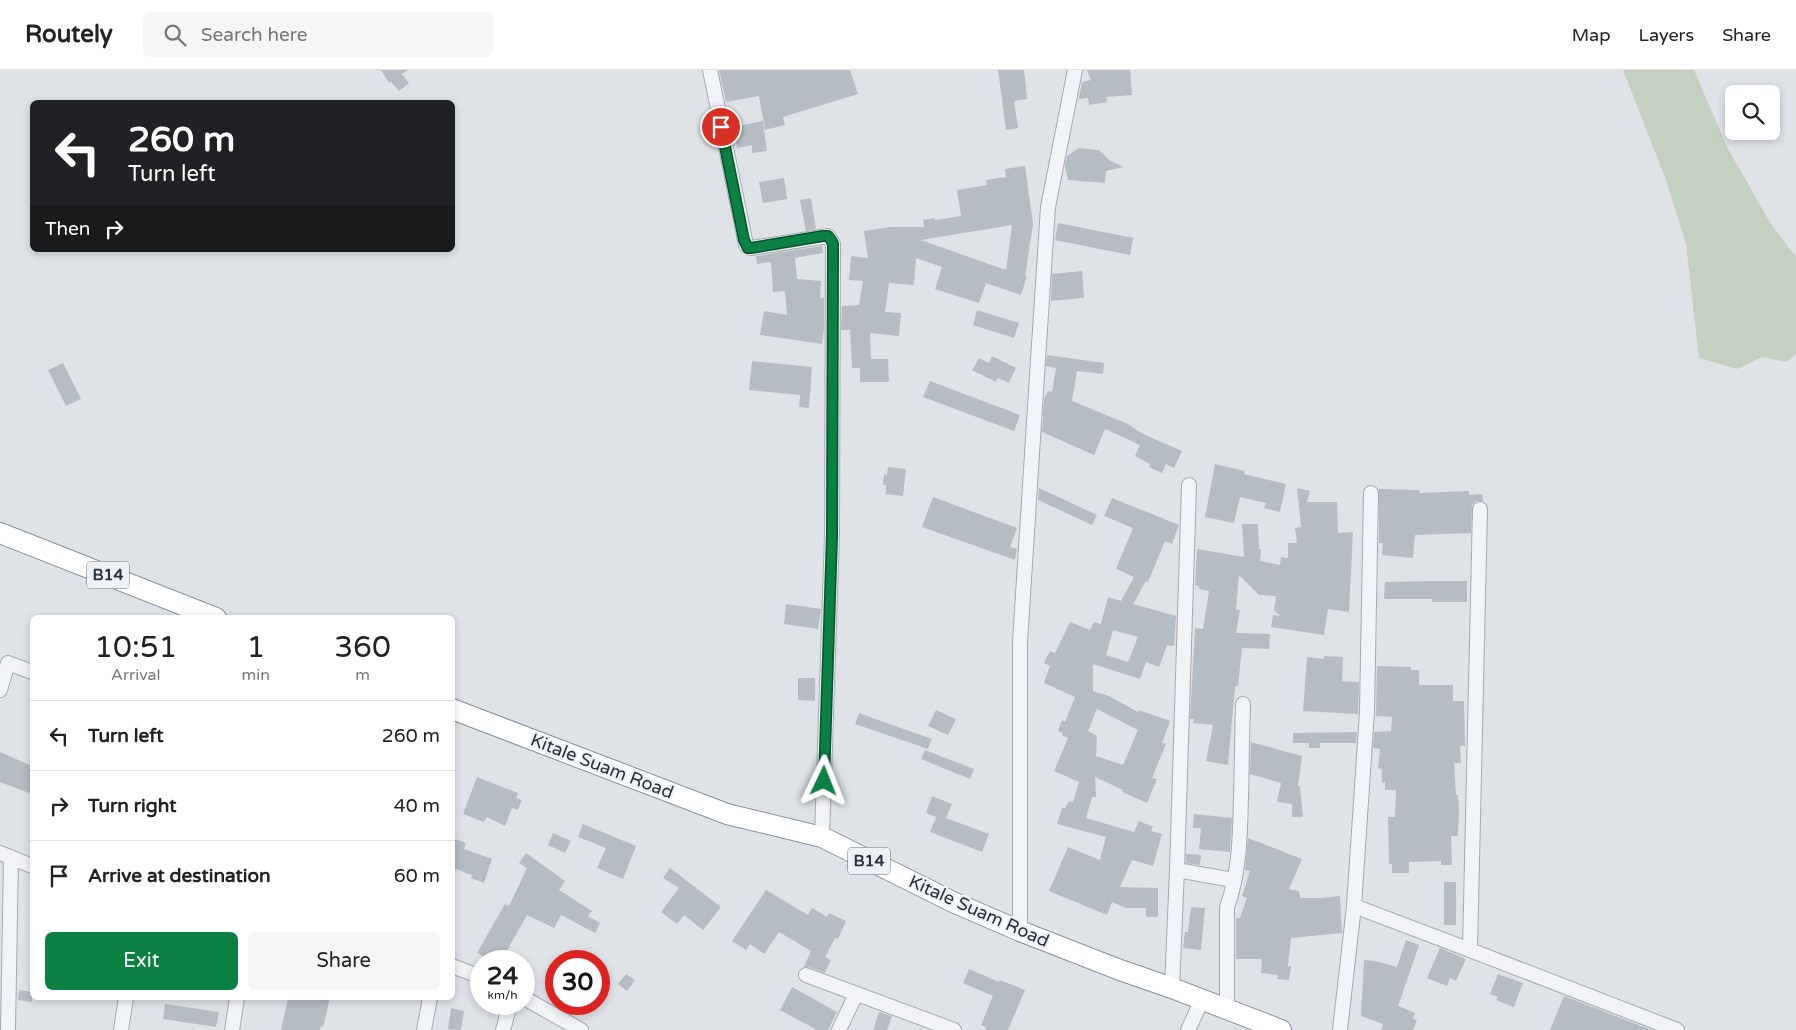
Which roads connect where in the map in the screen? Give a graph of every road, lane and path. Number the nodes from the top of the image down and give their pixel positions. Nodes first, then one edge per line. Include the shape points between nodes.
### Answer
1 (710, 70) edge
2 (1075, 70) edge
3 (1189, 485) dead end
4 (1371, 493) dead end
5 (1480, 509) dead end
6 (0, 533) edge
7 (208, 615) edge
8 (4, 662) edge
9 (30, 671) edge
10 (0, 690) edge
11 (1243, 704) dead end
12 (455, 710) edge
13 (822, 838) junction
14 (6, 855) edge
15 (30, 865) edge
16 (1177, 870) junction
17 (1233, 880) junction
18 (1354, 906) junction
19 (1020, 930) junction
20 (1470, 950) junction
21 (455, 967) edge
22 (470, 972) edge
23 (806, 975) dead end
24 (1172, 988) junction
25 (856, 994) junction
26 (126, 1000) edge
27 (237, 1000) edge
28 (430, 1000) edge
29 (1202, 1000) junction
30 (535, 1004) edge
31 (5, 1008) edge
32 (1227, 1010) junction
33 (507, 1015) edge
34 (8, 1030) edge
35 (121, 1030) edge
36 (232, 1030) edge
37 (424, 1030) edge
38 (503, 1030) edge
39 (581, 1030) edge
40 (839, 1030) edge
41 (954, 1030) edge
42 (1188, 1030) edge
43 (1280, 1030) edge
44 (1340, 1030) edge
45 (1677, 1030) edge

1 - 13 street via 748,248 823,236 828,236 833,244 832,535
2 - 19 street via 1048,207 1036,379 1020,642
3 - 16 street
4 - 18 street via 1367,712
5 - 20 street
6 - 7 highway, B14
8 - 9 street
8 - 10 street
11 - 17 street via 1240,831
12 - 13 highway, Kitale Suam Road / B14 via 727,814
13 - 19 highway, Kitale Suam Road / B14 via 955,903
14 - 15 street
14 - 31 street
16 - 17 street
16 - 24 street
17 - 32 street via 1227,907
18 - 20 street
18 - 44 street
19 - 24 highway, Kitale Suam Road / B14
20 - 45 street
21 - 22 street
23 - 25 street
24 - 29 highway, Kitale Suam Road / B14
25 - 40 street
25 - 41 street
26 - 35 street
27 - 36 street
28 - 37 street
29 - 32 highway, Kitale Suam Road / B14
29 - 42 street
30 - 39 street
31 - 34 street
32 - 43 highway, Kitale Suam Road / B14
33 - 38 street

